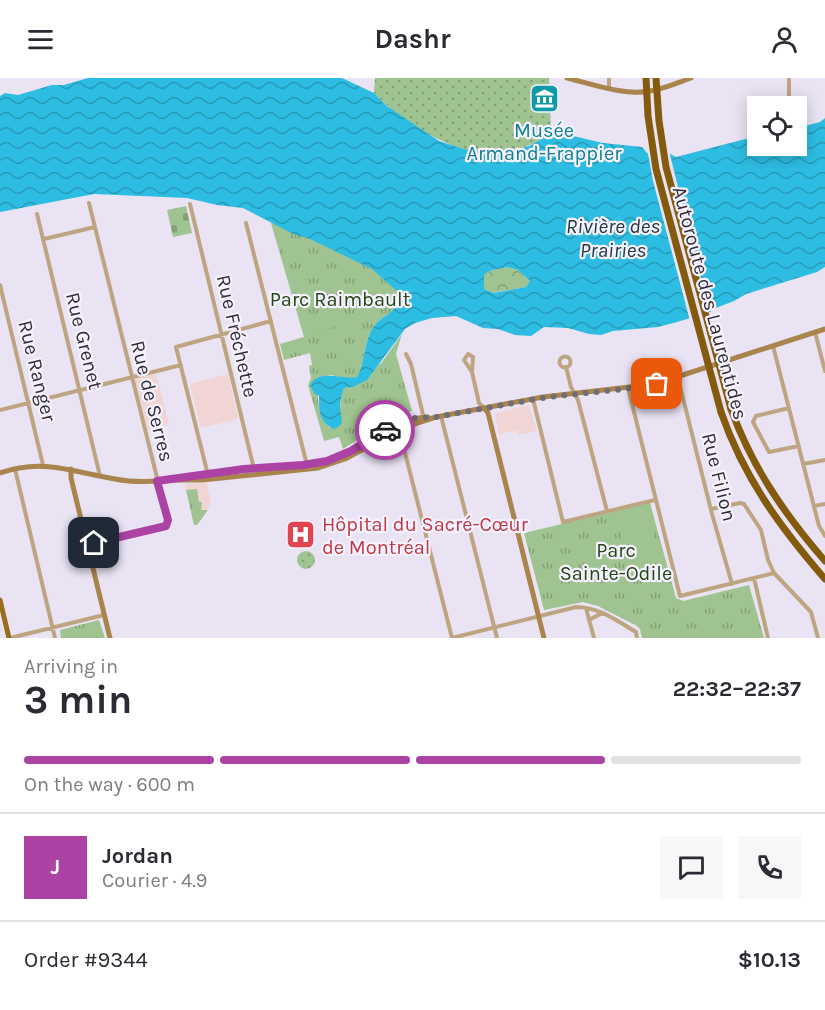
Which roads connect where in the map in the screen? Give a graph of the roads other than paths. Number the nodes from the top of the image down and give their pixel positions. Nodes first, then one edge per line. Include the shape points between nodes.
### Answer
1 (567, 78) edge
2 (609, 78) edge
3 (646, 78) edge
4 (657, 78) edge
5 (691, 78) edge
6 (789, 78) edge
7 (683, 79) edge
8 (580, 80) edge
9 (609, 88) junction
10 (789, 96) edge
11 (89, 204) dead end
12 (190, 204) dead end
13 (37, 214) dead end
14 (246, 223) dead end
15 (95, 227) junction
16 (44, 239) junction
17 (0, 285) edge
18 (271, 321) junction
19 (825, 329) edge
20 (815, 332) junction
21 (222, 334) junction
22 (773, 346) junction
23 (406, 354) dead end
24 (181, 365) junction
25 (566, 368) dead end
26 (825, 371) edge
27 (472, 372) dead end
28 (131, 378) junction
29 (678, 378) junction
30 (628, 388) junction
31 (80, 390) junction
32 (575, 394) junction
33 (534, 399) junction
34 (29, 404) junction
35 (484, 408) junction
36 (789, 408) junction
37 (0, 410) edge
38 (438, 417) junction
39 (424, 419) junction
40 (397, 427) junction
41 (799, 446) junction
42 (825, 460) edge
43 (803, 464) junction
44 (43, 465) junction
45 (307, 465) junction
46 (14, 469) junction
47 (71, 469) junction
48 (255, 472) junction
49 (0, 473) edge
50 (100, 476) junction
51 (208, 477) junction
52 (157, 481) junction
53 (655, 500) junction
54 (825, 504) edge
55 (814, 506) junction
56 (711, 509) junction
57 (607, 512) junction
58 (825, 536) edge
59 (87, 545) junction
60 (825, 561) edge
61 (774, 573) junction
62 (753, 578) junction
63 (825, 579) edge
64 (732, 584) junction
65 (0, 600) edge
66 (586, 607) junction
67 (603, 612) junction
68 (104, 615) junction
69 (539, 616) junction
70 (589, 620) junction
71 (53, 627) junction
72 (494, 627) junction
73 (10, 638) edge
74 (55, 638) edge
75 (110, 638) edge
76 (451, 638) edge
77 (497, 638) edge
78 (544, 638) edge
79 (594, 638) edge
80 (638, 638) edge
81 (768, 638) edge
82 (818, 638) edge

1 - 8 street
2 - 9 street
3 - 63 highway, Autoroute des Laurentides, bridge via 656,169 721,412 761,496
4 - 60 highway, Autoroute des Laurentides, bridge via 659,126 668,173 731,409 771,492
5 - 7 street
6 - 10 street
7 - 9 street via 649,92
8 - 9 street
11 - 15 street, Rue de Serres
12 - 21 street, Rue Fréchette
13 - 16 street, Rue Grenet
14 - 18 street
15 - 16 street
15 - 28 street, Rue de Serres
16 - 31 street, Rue Grenet
17 - 34 street, Rue Ranger
18 - 21 street
18 - 45 street
19 - 20 street
20 - 22 street
20 - 26 street
21 - 24 street via 176,347
21 - 48 street, Rue Fréchette
22 - 29 street
22 - 36 street
23 - 39 street
24 - 28 street
24 - 51 street
25 - 32 street
27 - 35 street via 479,403
28 - 31 street
28 - 52 street, Rue de Serres
29 - 30 street
29 - 56 street, Rue Filion
30 - 32 street
30 - 53 street
31 - 34 street
31 - 50 street, Rue Grenet
32 - 33 street
32 - 57 street
33 - 35 street
33 - 57 street via 563,522
34 - 37 street
34 - 44 street, Rue Ranger
35 - 38 street
35 - 69 street
36 - 41 street
36 - 41 street via 757,416 753,422 769,453
38 - 39 street
38 - 72 street
39 - 40 street via 414,418
40 - 45 street via 335,458
40 - 48 street via 328,466
40 - 76 street
41 - 43 street
42 - 43 street
43 - 55 street
44 - 46 street
44 - 47 street
45 - 48 street
46 - 49 street
46 - 71 street
47 - 50 street
47 - 59 street
48 - 51 street
50 - 52 street
51 - 52 street
52 - 59 street, Rue de Serres via 168,520 166,526
53 - 57 street
53 - 64 street via 680,596
54 - 55 street
55 - 58 street
56 - 61 street via 744,504 761,530
56 - 64 street, Rue Filion
59 - 68 street
61 - 62 street
61 - 82 street via 811,612
62 - 64 street
62 - 81 street
65 - 73 main road
66 - 67 street
66 - 69 street
66 - 70 street
67 - 70 street
67 - 80 street via 636,632
68 - 71 street
68 - 75 street
69 - 72 street
69 - 78 street
70 - 79 street
71 - 73 street
71 - 74 street
72 - 76 street
72 - 77 street

